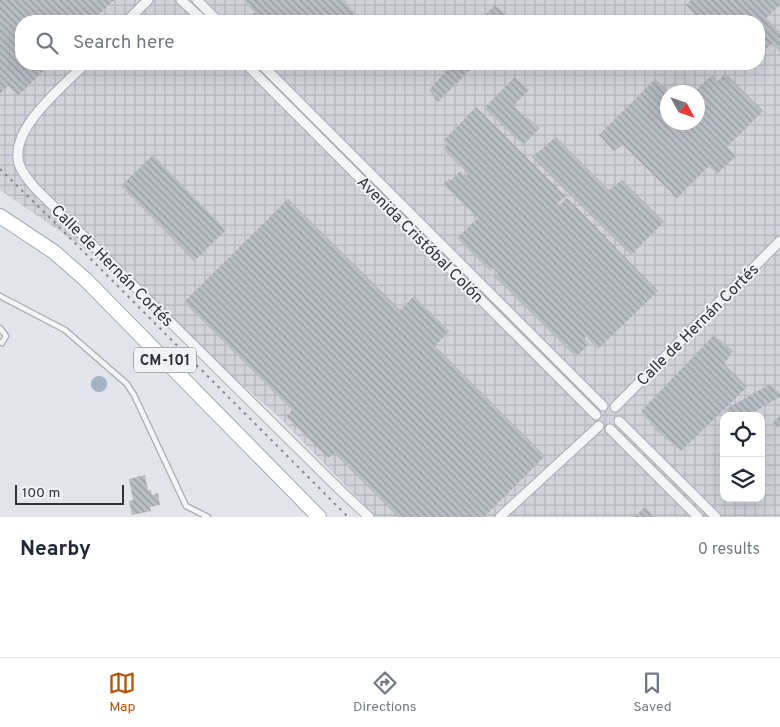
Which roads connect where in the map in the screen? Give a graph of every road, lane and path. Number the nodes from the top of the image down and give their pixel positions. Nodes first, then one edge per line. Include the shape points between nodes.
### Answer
1 (148, 0) edge
2 (182, 0) edge
3 (197, 0) edge
4 (133, 15) edge
5 (198, 15) edge
6 (212, 15) edge
7 (79, 70) edge
8 (252, 70) edge
9 (267, 70) edge
10 (0, 216) edge
11 (780, 241) edge
12 (0, 296) edge
13 (0, 328) edge
14 (0, 342) edge
15 (603, 406) junction
16 (615, 407) junction
17 (596, 415) junction
18 (619, 421) junction
19 (599, 426) junction
20 (610, 429) junction
21 (208, 517) edge
22 (319, 517) edge
23 (369, 517) edge
24 (500, 517) edge
25 (698, 517) edge
26 (716, 517) edge

1 - 4 street
2 - 5 street
3 - 6 street
7 - 23 street, Calle de Hernán Cortés via 36,113 23,132 17,154 22,171 34,187
8 - 17 street, Avenida Cristóbal Colón
9 - 15 street, Avenida Cristóbal Colón
10 - 22 main road, CM-101 via 59,256 91,284
11 - 16 street, Calle de Hernán Cortés
12 - 21 lane via 64,330 127,384 186,506
13 - 14 lane via 6,336
15 - 16 street
15 - 17 street
16 - 18 street
17 - 19 street
18 - 20 street
18 - 26 street
19 - 20 street
19 - 24 street
20 - 25 street

